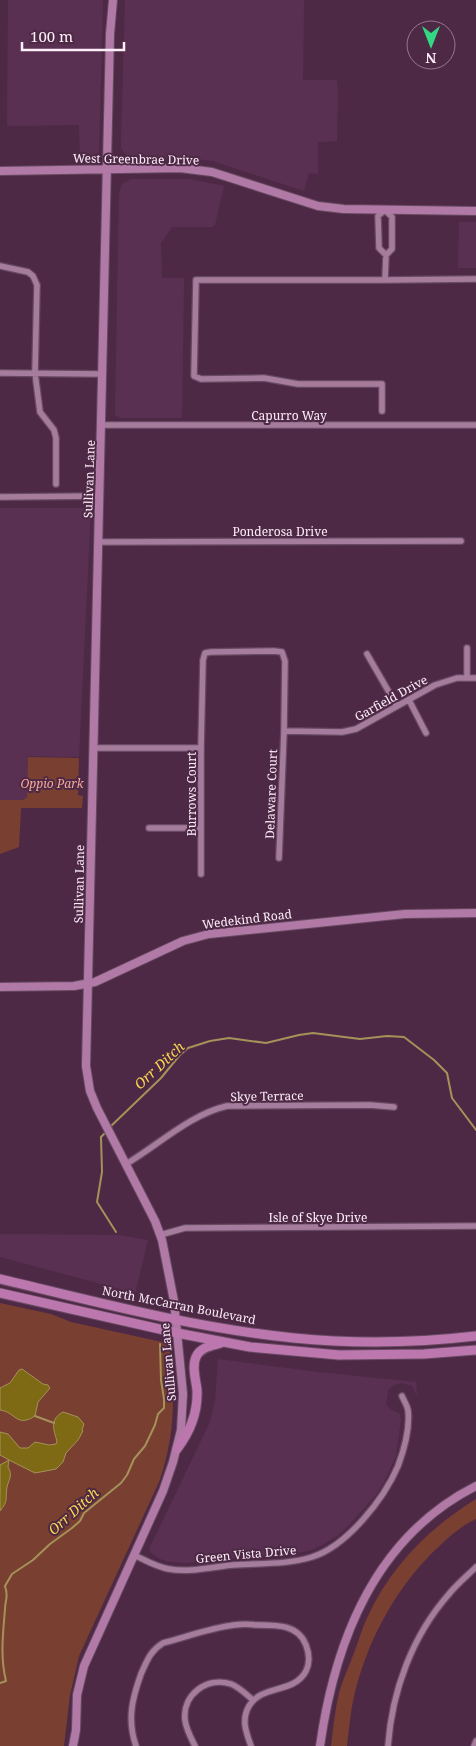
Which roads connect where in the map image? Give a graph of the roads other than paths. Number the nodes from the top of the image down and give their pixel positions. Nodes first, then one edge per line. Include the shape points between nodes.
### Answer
1 (113, 0) edge
2 (107, 169) junction
3 (0, 171) edge
4 (385, 210) junction
5 (476, 212) edge
6 (386, 256) junction
7 (0, 266) edge
8 (476, 279) edge
9 (385, 280) junction
10 (0, 373) edge
11 (35, 373) junction
12 (103, 374) junction
13 (382, 412) dead end
14 (102, 425) junction
15 (476, 425) edge
16 (56, 484) dead end
17 (100, 496) junction
18 (0, 497) edge
19 (461, 540) dead end
20 (99, 542) junction
21 (467, 648) dead end
22 (367, 654) dead end
23 (467, 678) junction
24 (476, 678) edge
25 (409, 700) junction
26 (397, 706) junction
27 (284, 731) junction
28 (426, 733) dead end
29 (94, 748) junction
30 (200, 748) junction
31 (149, 828) dead end
32 (200, 828) junction
33 (279, 858) dead end
34 (201, 874) dead end
35 (476, 913) edge
36 (89, 983) junction
37 (0, 987) edge
38 (394, 1107) dead end
39 (126, 1164) junction
40 (476, 1226) edge
41 (160, 1235) junction
42 (0, 1279) edge
43 (0, 1293) edge
44 (176, 1320) junction
45 (177, 1333) junction
46 (476, 1336) edge
47 (222, 1342) junction
48 (476, 1350) edge
49 (402, 1396) dead end
50 (177, 1449) junction
51 (476, 1486) edge
52 (134, 1555) junction
53 (476, 1567) edge
54 (253, 1700) junction
55 (76, 1730) junction
56 (476, 1741) edge
57 (73, 1746) edge
58 (78, 1746) edge
59 (136, 1746) edge
60 (195, 1746) edge
61 (251, 1746) edge
62 (320, 1746) edge
63 (388, 1746) edge
64 (474, 1746) edge

1 - 2 street, Sullivan Lane
2 - 3 street, West Greenbrae Drive
2 - 4 street, West Greenbrae Drive via 197,170 318,206
2 - 12 street, Sullivan Lane
4 - 5 street, West Greenbrae Drive
4 - 6 street via 392,217 392,249
4 - 6 street via 378,216 379,248
6 - 9 street
7 - 11 street via 28,272 34,276 37,285
8 - 9 street
9 - 13 street via 196,280 194,376 201,379 264,378 298,384 382,384
10 - 11 street
11 - 12 street
11 - 16 street via 40,412 56,438
12 - 14 street, Sullivan Lane
14 - 15 street, Capurro Way
14 - 17 street, Sullivan Lane
17 - 18 street
17 - 20 street, Sullivan Lane
19 - 20 street, Ponderosa Drive
20 - 29 street, Sullivan Lane
21 - 23 street
22 - 26 street
23 - 24 street, Garfield Drive
23 - 25 street, Garfield Drive via 446,680
25 - 26 street, Garfield Drive
25 - 28 street
26 - 27 street, Garfield Drive via 362,727 348,731
27 - 30 street, Burrows Court via 285,660 282,652 205,653
27 - 33 street, Delaware Court
29 - 30 street
29 - 36 street, Sullivan Lane
30 - 32 street, Burrows Court
31 - 32 street
32 - 34 street, Burrows Court
35 - 36 street, Wedekind Road via 398,914 209,934 183,941
36 - 37 street, Wedekind Road
36 - 39 street, Sullivan Lane via 88,1079 97,1108
38 - 39 street, Skye Terrace via 217,1108 195,1118
39 - 41 street, Sullivan Lane
40 - 41 street, Isle of Skye Drive via 185,1228
41 - 44 street, Sullivan Lane
42 - 44 main road, North McCarran Boulevard
43 - 45 main road, North McCarran Boulevard
44 - 45 street, Sullivan Lane
44 - 46 main road, North McCarran Boulevard via 258,1334 323,1340 406,1342
45 - 47 main road, North McCarran Boulevard
45 - 50 street, Sullivan Lane via 183,1404
47 - 48 main road, North McCarran Boulevard via 339,1355
47 - 50 main road via 202,1350 196,1357 195,1412 187,1435
49 - 52 street, Green Vista Drive via 408,1409 407,1431 394,1477 375,1506 328,1550 301,1560 180,1570 159,1567
50 - 52 street, Sullivan Lane via 163,1491
51 - 62 street via 440,1508 410,1534 369,1588 339,1656
52 - 55 street, Sullivan Lane via 84,1666 77,1695
53 - 63 street via 439,1606 404,1668 394,1701
54 - 59 street via 289,1686 305,1673 309,1662 307,1648 293,1630 276,1625 234,1625 163,1643 148,1657 133,1697 131,1720
54 - 60 street via 225,1682 212,1682 198,1689 189,1698 185,1714
54 - 61 street via 244,1720
55 - 57 street, Sullivan Lane
55 - 58 street, Sullivan Lane
56 - 64 street

